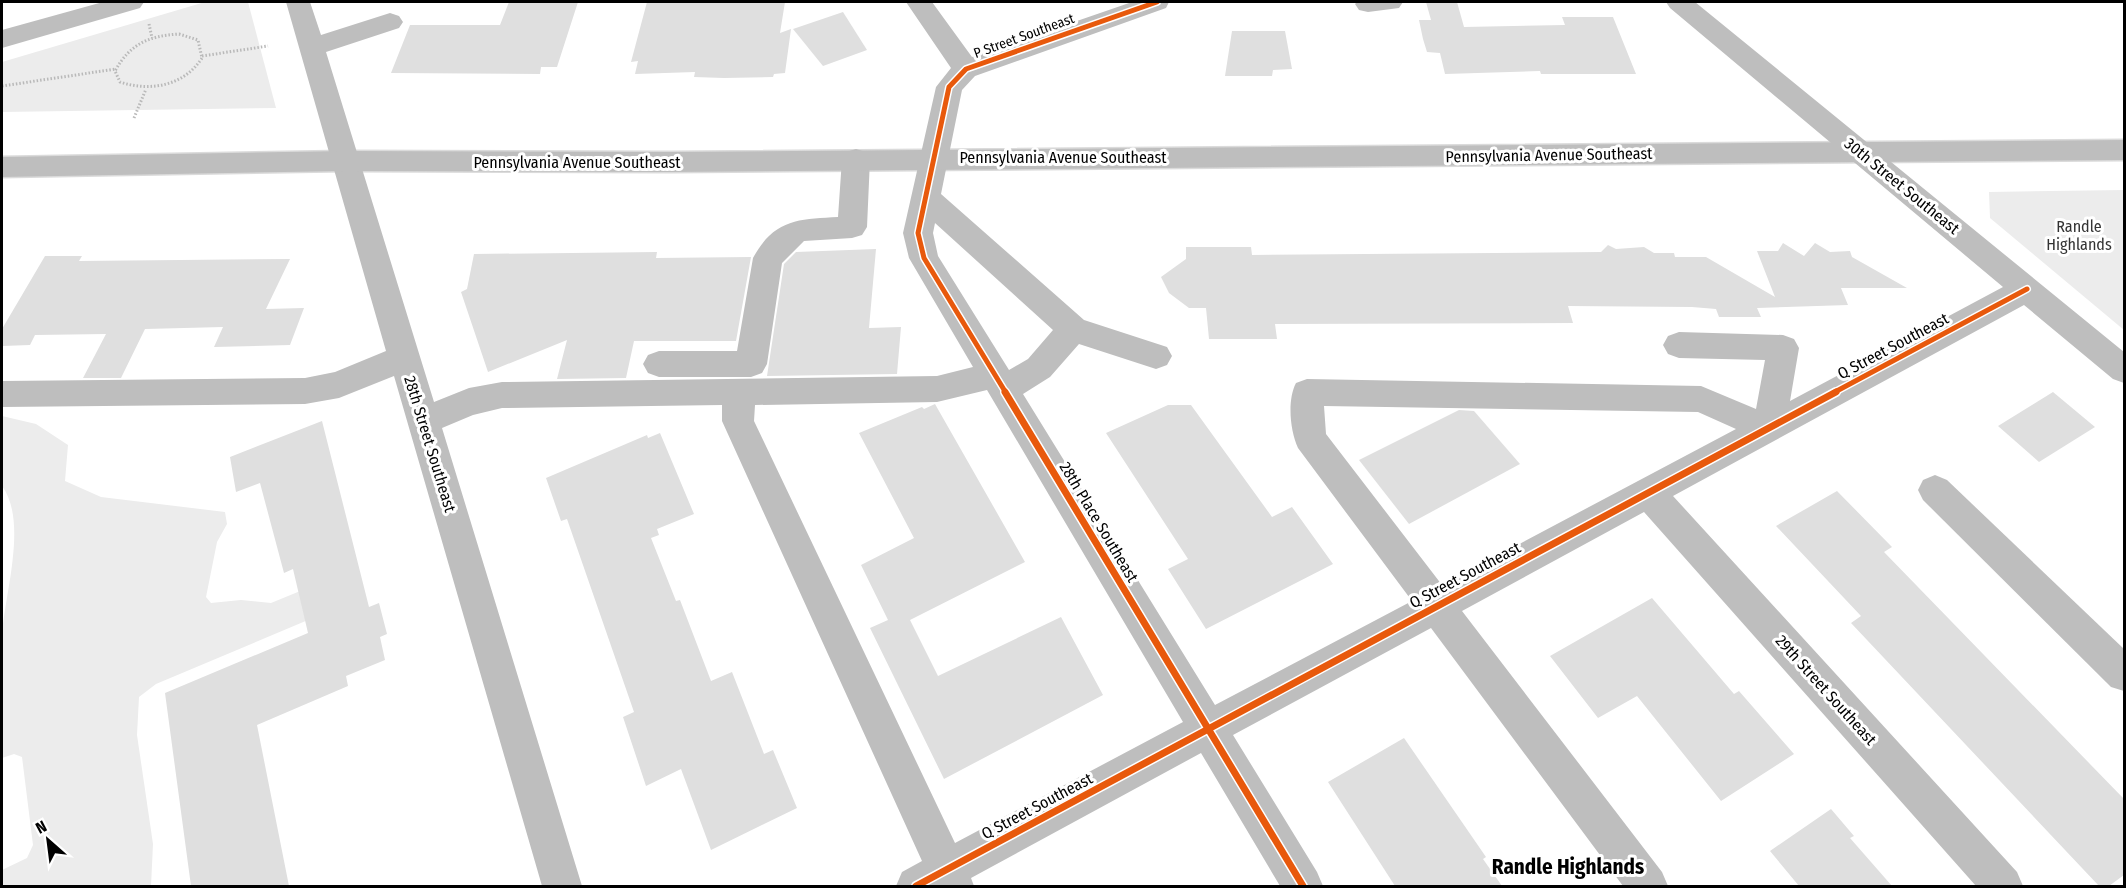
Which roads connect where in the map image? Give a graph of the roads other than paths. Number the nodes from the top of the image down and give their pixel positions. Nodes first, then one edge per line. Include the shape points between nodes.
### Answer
1 (131, 2) edge
2 (298, 2) edge
3 (919, 2) edge
4 (1157, 2) edge
5 (1679, 2) edge
6 (390, 22) dead end
7 (2, 39) edge
8 (311, 46) junction
9 (966, 69) junction
10 (2124, 150) edge
11 (1861, 152) junction
12 (932, 158) junction
13 (856, 159) junction
14 (345, 161) junction
15 (2, 167) edge
16 (925, 197) junction
17 (2027, 289) junction
18 (1073, 328) junction
19 (1679, 345) dead end
20 (1156, 356) dead end
21 (404, 357) junction
22 (659, 364) dead end
23 (2124, 370) edge
24 (998, 381) junction
25 (739, 392) junction
26 (2, 394) edge
27 (423, 421) junction
28 (1769, 429) junction
29 (1935, 490) dead end
30 (1649, 494) junction
31 (1438, 605) junction
32 (2124, 674) edge
33 (1208, 729) junction
34 (939, 881) edge
35 (562, 886) edge
36 (1303, 886) edge
37 (1648, 886) edge
38 (2003, 886) edge

1 - 7 main road
2 - 8 main road, 28th Street Southeast
3 - 9 main road
4 - 9 main road, P Street Southeast
5 - 11 main road, 30th Street Southeast
6 - 8 main road
8 - 14 main road, 28th Street Southeast
9 - 12 main road via 949,87
10 - 11 main road, Pennsylvania Avenue Southeast
11 - 12 main road, Pennsylvania Avenue Southeast
11 - 17 main road, 30th Street Southeast
12 - 13 main road, Pennsylvania Avenue Southeast
12 - 16 main road, 28th Place Southeast
13 - 14 main road, Pennsylvania Avenue Southeast
13 - 22 main road via 852,227 797,230 768,258 751,364
14 - 15 main road, Pennsylvania Avenue Southeast
14 - 21 main road, 28th Street Southeast
16 - 18 main road
16 - 24 main road, 28th Place Southeast via 918,233 924,258
17 - 23 main road, 30th Street Southeast
17 - 28 main road, Q Street Southeast
18 - 20 main road
18 - 24 main road via 1040,368
19 - 28 main road via 1783,348
21 - 26 main road via 339,385 305,391
21 - 27 main road, 28th Street Southeast
24 - 25 main road via 974,381 937,389
24 - 33 main road, 28th Place Southeast
25 - 27 main road via 502,395 469,402
25 - 34 main road via 738,421
27 - 35 main road, 28th Street Southeast
28 - 30 main road, Q Street Southeast
28 - 31 main road via 1701,399 1307,392 1310,438
29 - 32 main road
30 - 31 main road, Q Street Southeast
30 - 38 main road, 29th Street Southeast
31 - 33 main road, Q Street Southeast
31 - 37 main road
33 - 34 main road, Q Street Southeast
33 - 36 main road, 28th Place Southeast

